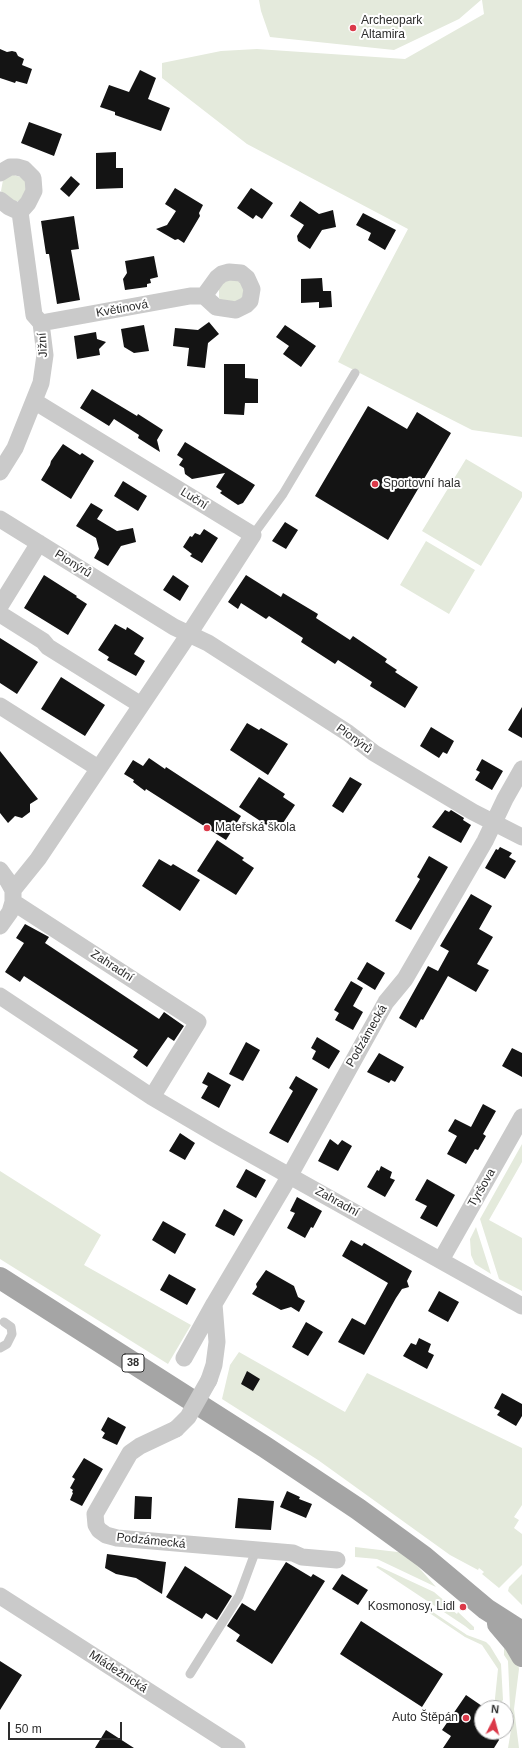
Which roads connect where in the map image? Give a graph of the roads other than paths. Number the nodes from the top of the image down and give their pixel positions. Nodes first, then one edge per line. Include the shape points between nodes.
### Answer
1 (0, 173) edge
2 (0, 200) edge
3 (20, 212) junction
4 (204, 296) dead end
5 (41, 323) junction
6 (355, 373) dead end
7 (34, 400) junction
8 (0, 472) edge
9 (0, 519) edge
10 (253, 535) junction
11 (39, 543) junction
12 (0, 606) edge
13 (0, 614) edge
14 (189, 634) junction
15 (140, 705) junction
16 (0, 706) edge
17 (98, 768) junction
18 (522, 769) edge
19 (495, 822) junction
20 (522, 837) edge
21 (0, 870) edge
22 (13, 896) junction
23 (0, 926) edge
24 (0, 996) edge
25 (152, 1097) junction
26 (522, 1117) edge
27 (289, 1175) junction
28 (441, 1260) junction
29 (0, 1278) edge
30 (214, 1304) junction
31 (522, 1306) edge
32 (4, 1322) dead end
33 (0, 1348) edge
34 (184, 1358) dead end
35 (256, 1550) junction
36 (337, 1560) dead end
37 (0, 1596) edge
38 (486, 1609) junction
39 (522, 1632) edge
40 (522, 1656) edge
41 (190, 1674) dead end
42 (237, 1748) edge

1 - 3 street via 10,167 17,167 24,169 33,178 34,191
2 - 3 street
3 - 5 street, Jižní via 34,315
4 - 5 street, Květinová via 190,296
5 - 7 street, Jižní via 45,355 41,383
6 - 10 lane via 283,494
7 - 8 street, Jižní via 15,448
7 - 10 street, Luční
9 - 11 street, Pionýrů
10 - 14 street
11 - 12 street
11 - 14 street, Pionýrů
13 - 15 street
14 - 15 street
14 - 19 street, Pionýrů via 208,643 374,753 473,812
15 - 17 street
16 - 17 street
17 - 22 street
18 - 19 street, Podzámecká
19 - 20 street, Pionýrů
19 - 27 street, Podzámecká via 409,972 386,1002
21 - 22 street, Zahradní via 8,881
22 - 23 street via 10,912
22 - 25 street, Zahradní via 198,1022
24 - 25 street, Zahradní
25 - 27 street, Zahradní
26 - 28 street, Tyršova
27 - 28 street, Zahradní
27 - 30 street, Podzámecká
28 - 31 street, Zahradní
29 - 38 main road, 38 via 358,1509 424,1557
30 - 34 street, Podzámecká
30 - 35 street, Podzámecká, bridge via 217,1342 209,1380 188,1417 176,1429 130,1453 95,1514 96,1525 106,1535 117,1538
32 - 33 lane via 10,1327 11,1337 5,1347
35 - 36 street, Podzámecká
35 - 41 lane via 239,1596
37 - 42 street, Mládežnická
38 - 39 main road
38 - 40 main road, 38

